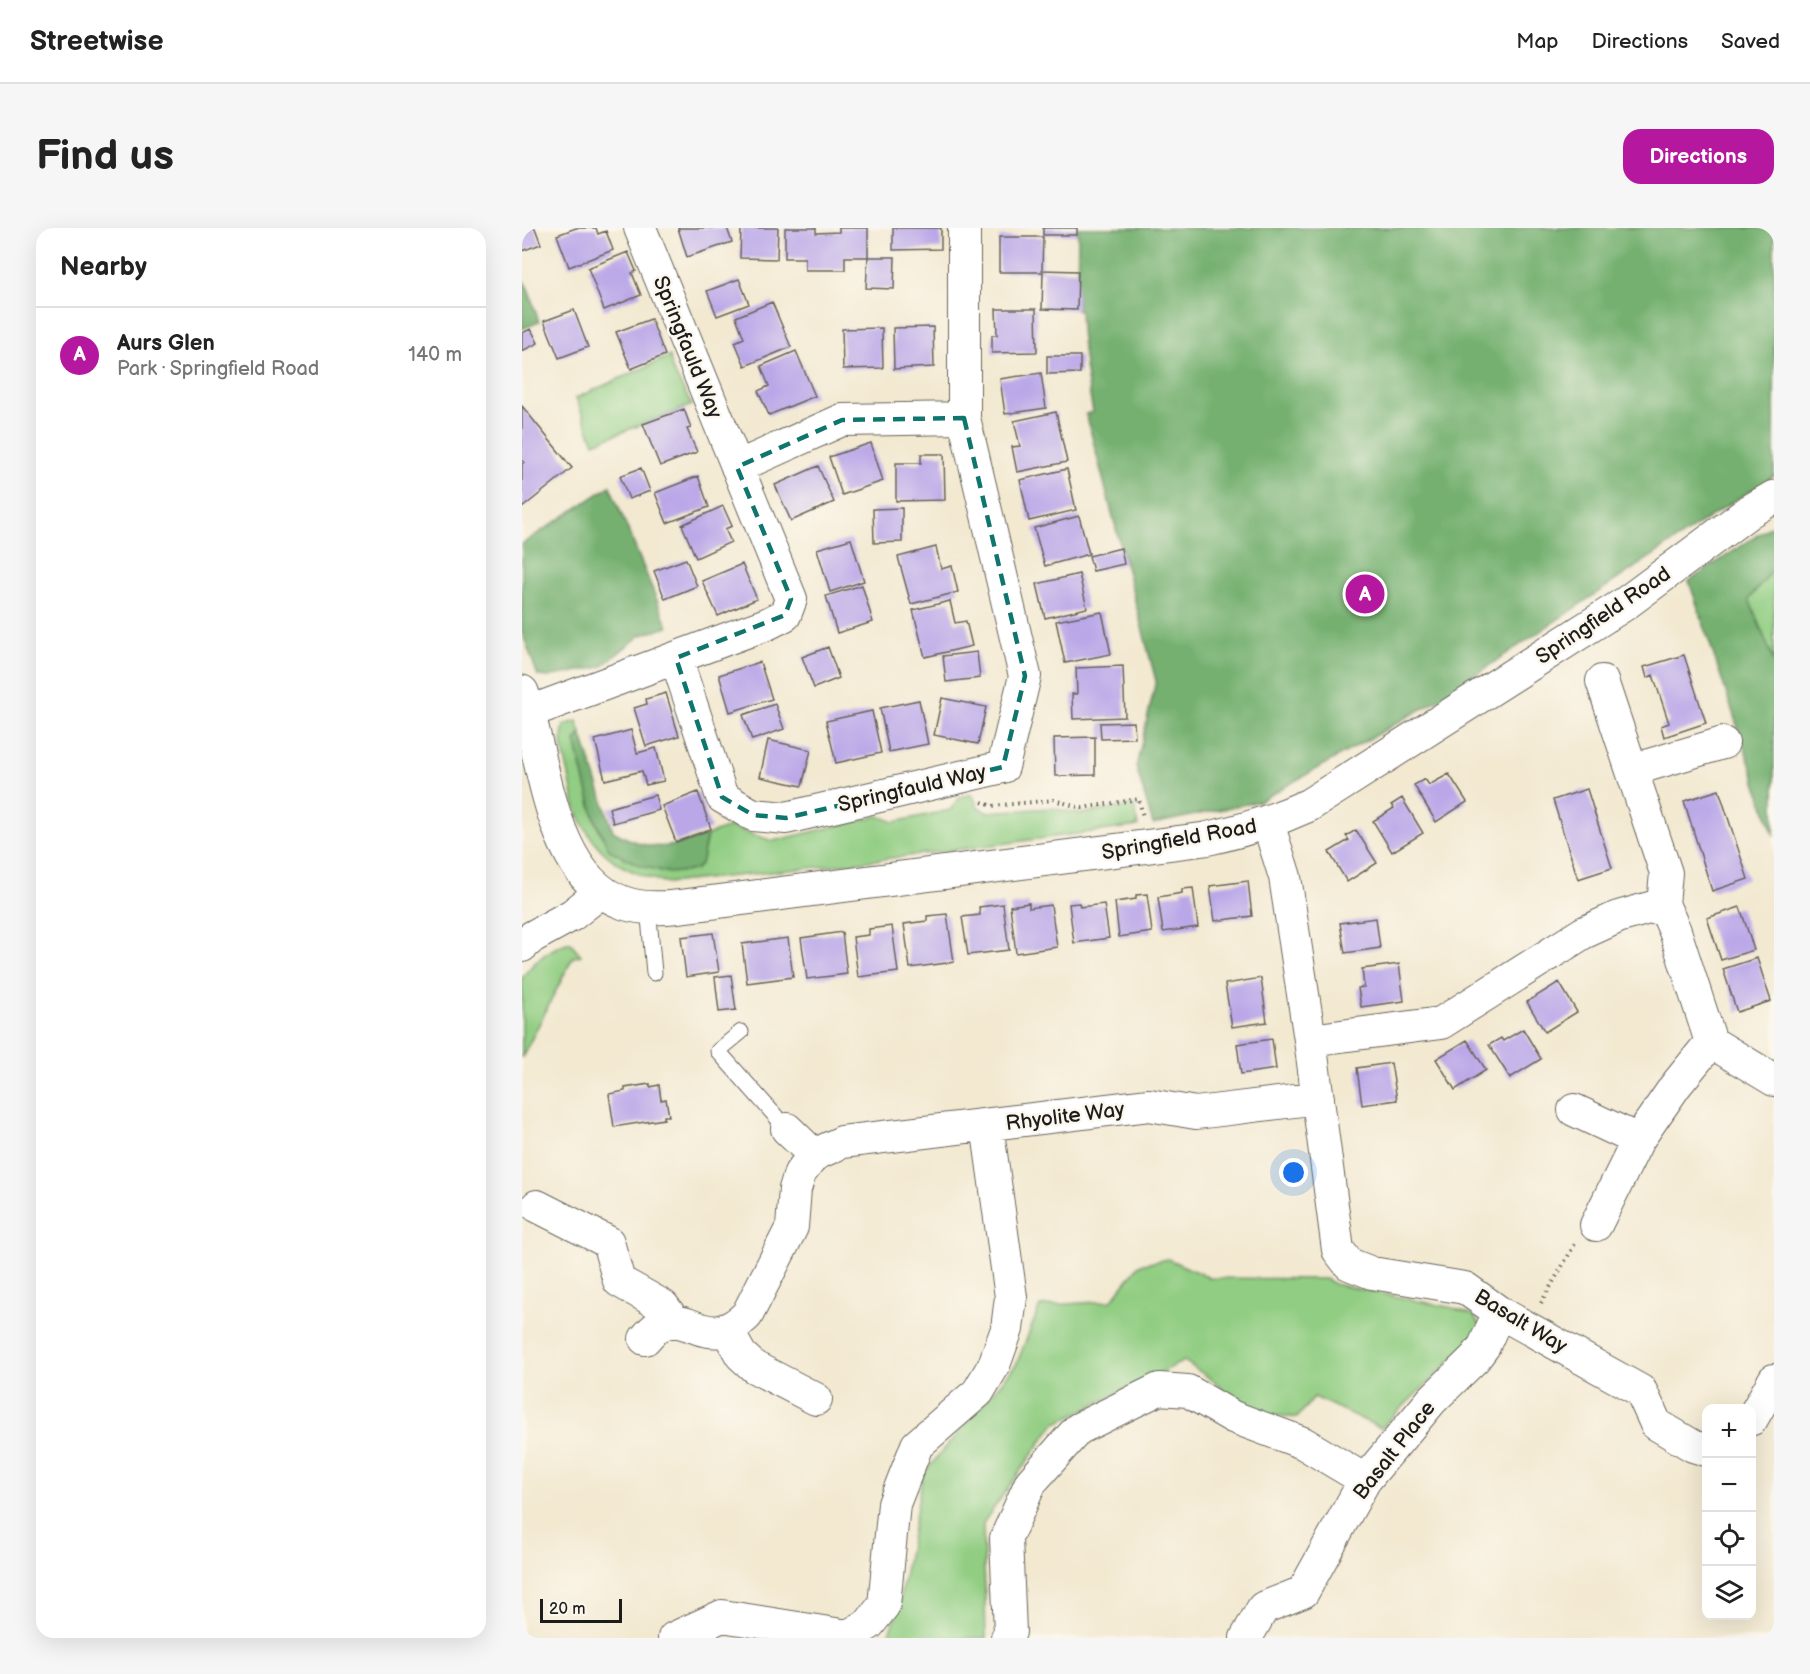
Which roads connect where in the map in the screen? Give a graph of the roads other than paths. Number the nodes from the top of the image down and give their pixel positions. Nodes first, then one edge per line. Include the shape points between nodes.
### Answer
1 (640, 228) edge
2 (964, 228) edge
3 (964, 418) junction
4 (737, 467) junction
5 (1774, 497) edge
6 (676, 658) junction
7 (1602, 681) dead end
8 (526, 702) edge
9 (1723, 743) dead end
10 (1632, 770) junction
11 (1268, 823) junction
12 (601, 892) junction
13 (1663, 904) junction
14 (648, 907) junction
15 (522, 946) edge
16 (654, 973) dead end
17 (741, 1032) dead end
18 (1310, 1040) junction
19 (1711, 1042) junction
20 (1774, 1080) edge
21 (1318, 1098) junction
22 (1574, 1110) dead end
23 (987, 1125) junction
24 (787, 1129) joint
25 (1638, 1140) junction
26 (814, 1155) junction
27 (537, 1206) dead end
28 (1596, 1225) road end
29 (1498, 1312) junction
30 (675, 1322) junction
31 (727, 1330) junction
32 (645, 1339) dead end
33 (1774, 1380) edge
34 (816, 1399) dead end
35 (1756, 1412) edge
36 (1702, 1448) edge
37 (1365, 1480) junction
38 (674, 1638) edge
39 (1007, 1638) edge
40 (1246, 1638) edge

1 - 4 street, Springfauld Way
2 - 3 street, Springfauld Way
3 - 4 street via 842,420
3 - 6 street, Springfauld Way via 1024,676 1003,767 786,818 753,815 722,796
4 - 6 street, Springfauld Way via 791,599 785,615
5 - 11 street, Springfield Road via 1626,603 1309,805
6 - 8 street, Springfauld Way
7 - 10 street
8 - 12 street via 553,808 570,855
9 - 10 street
10 - 13 street via 1666,873
11 - 14 street, Springfield Road via 1205,839 716,902
11 - 18 street, Basalt Way via 1286,877
12 - 14 street, Springfield Road via 625,904
12 - 15 street
13 - 18 street via 1618,917 1583,933 1441,1023
13 - 19 street
14 - 16 lane
17 - 24 lane via 717,1051
18 - 21 street, Basalt Way
19 - 20 street
19 - 25 street
21 - 23 street, Rhyolite Way via 1196,1113 1149,1105
21 - 29 street, Basalt Way via 1338,1250 1349,1264 1372,1273 1465,1288
22 - 25 street
23 - 26 street, Rhyolite Way via 842,1142
23 - 38 street via 1011,1297 1007,1329 994,1365 978,1392 917,1445 894,1504 884,1605 869,1624 848,1636 722,1616
24 - 26 street
25 - 28 street
26 - 31 street via 800,1173 795,1189 792,1227 747,1315
27 - 30 street via 608,1242 619,1281 663,1306
29 - 36 street, Basalt Way via 1641,1390 1656,1424
29 - 37 street, Basalt Place via 1476,1358 1432,1400
30 - 31 street via 711,1332
30 - 32 street via 655,1328
31 - 34 street via 741,1355 754,1367
33 - 35 street
37 - 39 street via 1303,1443 1233,1417 1188,1392 1159,1389 1078,1429 1031,1482 1006,1538 1010,1632
37 - 40 street, Basalt Place via 1303,1592 1263,1608

